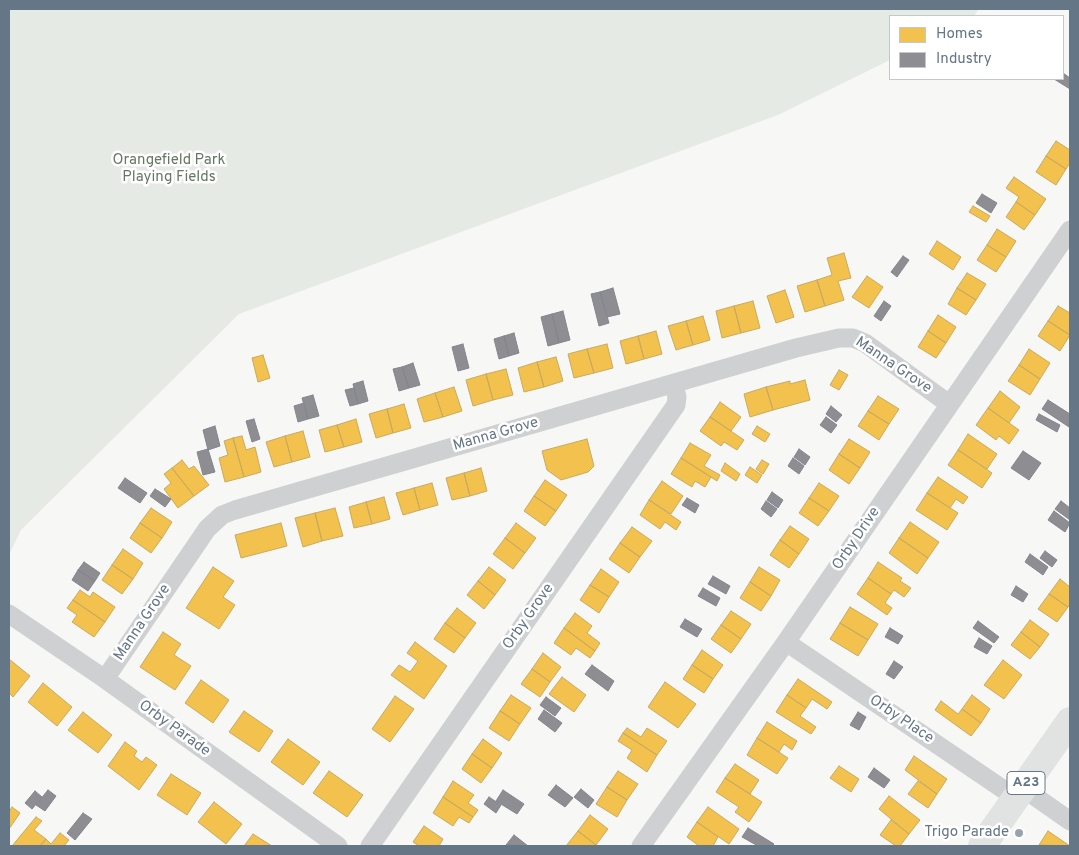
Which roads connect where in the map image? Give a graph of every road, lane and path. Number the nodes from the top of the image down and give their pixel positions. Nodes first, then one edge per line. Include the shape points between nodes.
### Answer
1 (1070, 230) edge
2 (674, 384) junction
3 (949, 404) junction
4 (9, 614) edge
5 (786, 642) junction
6 (105, 679) junction
7 (1070, 721) edge
8 (1019, 793) junction
9 (1070, 821) edge
10 (338, 846) edge
11 (370, 846) edge
12 (641, 846) edge
13 (982, 846) edge

1 - 3 street, Orby Drive
2 - 3 street, Manna Grove via 796,348 853,338
2 - 6 street, Manna Grove via 222,515 207,529
2 - 11 street, Orby Grove via 676,405
3 - 5 street, Orby Drive
4 - 6 street, Orby Parade
5 - 8 street, Orby Place
5 - 12 street, Orby Drive
6 - 10 street, Orby Parade
7 - 8 main road, A23
8 - 9 street
8 - 13 main road, A23

